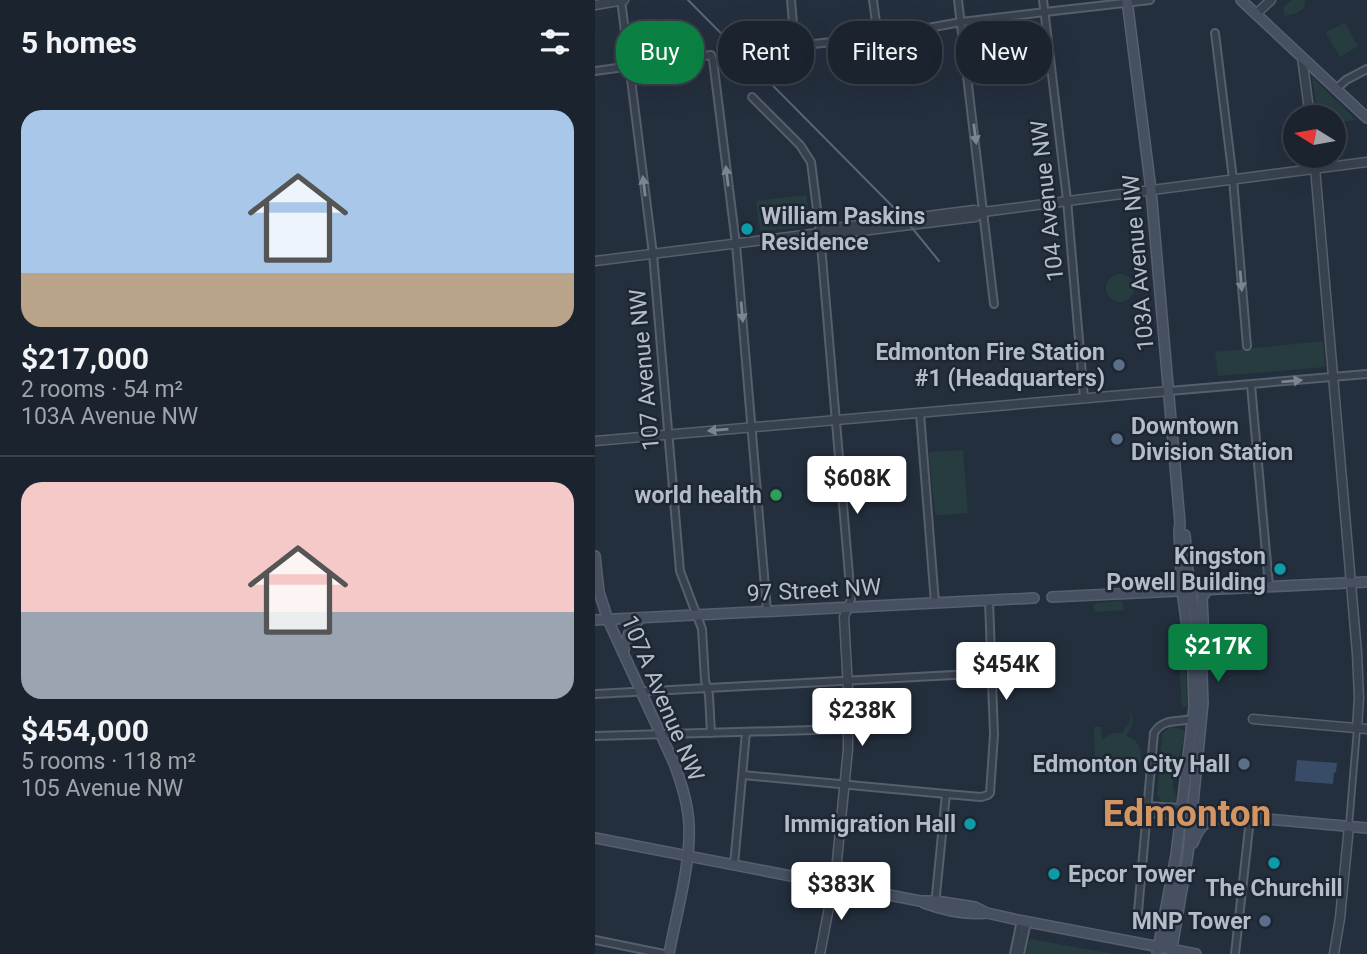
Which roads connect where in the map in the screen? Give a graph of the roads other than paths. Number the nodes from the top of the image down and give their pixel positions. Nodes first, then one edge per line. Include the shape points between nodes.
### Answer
1 (622, 0) edge
2 (790, 0) edge
3 (873, 0) edge
4 (958, 0) edge
5 (1043, 0) edge
6 (1150, 0) edge
7 (1241, 0) edge
8 (1271, 0) edge
9 (1127, 1) edge
10 (595, 5) edge
11 (1045, 12) junction
12 (1257, 14) junction
13 (624, 21) edge
14 (792, 21) edge
15 (876, 21) edge
16 (961, 21) edge
17 (969, 21) edge
18 (1215, 33) dead end
19 (704, 56) edge
20 (1302, 57) junction
21 (616, 68) edge
22 (1367, 69) edge
23 (595, 71) edge
24 (631, 84) edge
25 (969, 84) edge
26 (1336, 89) junction
27 (752, 97) dead end
28 (1308, 105) edge
29 (1367, 118) edge
30 (1367, 162) edge
31 (1346, 164) edge
32 (1316, 168) joint
33 (1233, 179) junction
34 (1151, 190) junction
35 (1067, 200) junction
36 (983, 212) junction
37 (820, 233) junction
38 (736, 244) junction
39 (653, 254) junction
40 (595, 261) edge
41 (994, 304) dead end
42 (1247, 346) dead end
43 (1367, 374) edge
44 (1334, 377) junction
45 (1251, 384) junction
46 (1169, 391) junction
47 (1084, 398) junction
48 (920, 413) junction
49 (835, 420) junction
50 (751, 427) junction
51 (669, 434) junction
52 (595, 441) edge
53 (595, 556) edge
54 (1351, 582) junction
55 (1367, 582) edge
56 (1269, 586) junction
57 (1208, 589) junction
58 (1186, 590) junction
59 (1052, 597) dead end
60 (1034, 598) dead end
61 (989, 601) junction
62 (935, 603) junction
63 (848, 607) junction
64 (767, 611) junction
65 (697, 615) junction
66 (641, 618) junction
67 (595, 620) edge
68 (608, 620) junction
69 (1201, 650) junction
70 (623, 653) junction
71 (991, 673) junction
72 (848, 680) junction
73 (707, 688) junction
74 (640, 691) junction
75 (595, 694) edge
76 (1197, 718) junction
77 (1253, 719) dead end
78 (848, 729) junction
79 (1362, 729) edge
80 (746, 732) junction
81 (711, 733) junction
82 (660, 734) junction
83 (595, 736) edge
84 (743, 775) junction
85 (845, 784) junction
86 (946, 794) junction
87 (1148, 809) junction
88 (1182, 812) junction
89 (1192, 813) junction
90 (1252, 818) junction
91 (1215, 819) junction
92 (1349, 826) junction
93 (1367, 828) edge
94 (595, 838) edge
95 (1188, 854) junction
96 (688, 856) junction
97 (1175, 863) junction
98 (734, 865) junction
99 (834, 884) junction
100 (935, 904) junction
101 (1024, 921) junction
102 (1137, 923) dead end
103 (595, 940) edge
104 (1158, 950) edge
105 (1171, 951) edge
106 (666, 954) edge
107 (820, 954) edge
108 (1014, 954) edge
109 (1020, 954) edge
110 (1196, 954) edge
111 (1235, 954) edge
112 (1334, 954) edge

1 - 10 street
1 - 13 street, 107 Avenue NW
2 - 14 street
3 - 15 street
4 - 16 street
5 - 11 street, 104 Avenue NW
6 - 9 street
7 - 12 main road
8 - 12 street
9 - 11 street
9 - 34 main road, 103A Avenue NW
11 - 17 street
11 - 35 street, 104 Avenue NW
12 - 20 main road
18 - 33 street
38 -> 19 street via 711,55
20 - 26 main road
20 - 28 street
21 - 23 street
22 - 26 street
39 -> 24 street, 107 Avenue NW
25 -> 36 street
26 - 29 main road
27 - 37 street via 811,162
30 - 31 street
32 - 33 street
32 - 44 street
33 - 34 street
33 -> 42 street
34 - 35 street
34 - 46 main road, 103A Avenue NW
35 - 36 street
35 - 47 street, 104 Avenue NW
36 - 37 street via 975,217
36 - 41 street
37 - 38 street
37 - 49 street
38 - 39 street
38 -> 50 street
39 - 40 street
39 - 51 street, 107 Avenue NW
43 - 44 street
45 -> 44 street
44 - 54 street
45 - 46 street
45 - 56 street
46 - 47 street
46 - 58 main road, 103A Avenue NW
47 - 48 street
48 - 49 street
48 - 62 street
49 - 50 street
49 - 63 street via 851,599
50 -> 51 street
50 - 64 street
51 - 52 street
51 - 65 street, 107 Avenue NW via 680,571
53 - 68 main road, 107A Avenue NW
54 - 55 main road
54 - 56 main road
54 - 79 street
56 - 57 main road
57 - 58 main road
57 - 69 main road via 1202,598
58 - 59 main road
58 - 69 main road, 103A Avenue NW
58 - 76 main road, 103A Avenue NW
60 - 61 main road, 97 Street NW
61 - 62 main road, 97 Street NW
61 - 71 street
62 - 63 main road, 97 Street NW
63 - 64 main road, 97 Street NW
63 - 72 street via 844,617
64 - 65 main road, 97 Street NW
65 - 66 main road, 97 Street NW
65 - 73 street, 107 Avenue NW
66 - 68 main road, 97 Street NW
66 - 70 main road via 629,630
67 - 68 main road, 97 Street NW
68 - 70 main road, 107A Avenue NW
69 - 76 main road, 103A Avenue NW via 1203,689
70 - 74 main road, 107A Avenue NW
71 - 72 street
71 - 86 street via 994,735 990,793 981,797
72 - 73 street
72 - 78 street
73 - 74 street
73 - 81 street, 107 Avenue NW
74 - 75 street
74 - 82 main road, 107A Avenue NW
76 - 87 street via 1157,728
76 - 88 main road, 103A Avenue NW
76 - 89 main road, 103A Avenue NW
77 - 79 street
78 - 80 street
78 - 85 street
79 - 92 street
80 - 81 street
80 - 84 street
81 - 82 street
82 - 83 street
82 - 96 main road, 107A Avenue NW via 683,792
84 - 85 street
84 - 98 street
85 - 86 street
85 - 99 street
86 - 100 street
87 - 88 street
87 - 102 street
88 - 89 main road
88 - 97 main road, 103A Avenue NW
89 - 90 main road
89 - 91 main road
89 - 95 main road, 103A Avenue NW
90 - 91 main road
90 - 92 main road
90 - 111 street
91 - 95 main road via 1198,830
92 - 93 main road
92 - 112 street
94 - 96 main road
95 - 105 main road, 103A Avenue NW
96 - 98 main road
96 - 106 main road
97 - 104 main road, 103A Avenue NW
97 - 105 main road via 1168,939
98 - 99 main road
99 - 100 main road
99 - 107 street
100 - 101 main road via 973,915 987,913
101 - 104 main road
101 - 108 street
101 - 109 street
103 - 106 street
104 - 105 main road
105 - 110 main road

